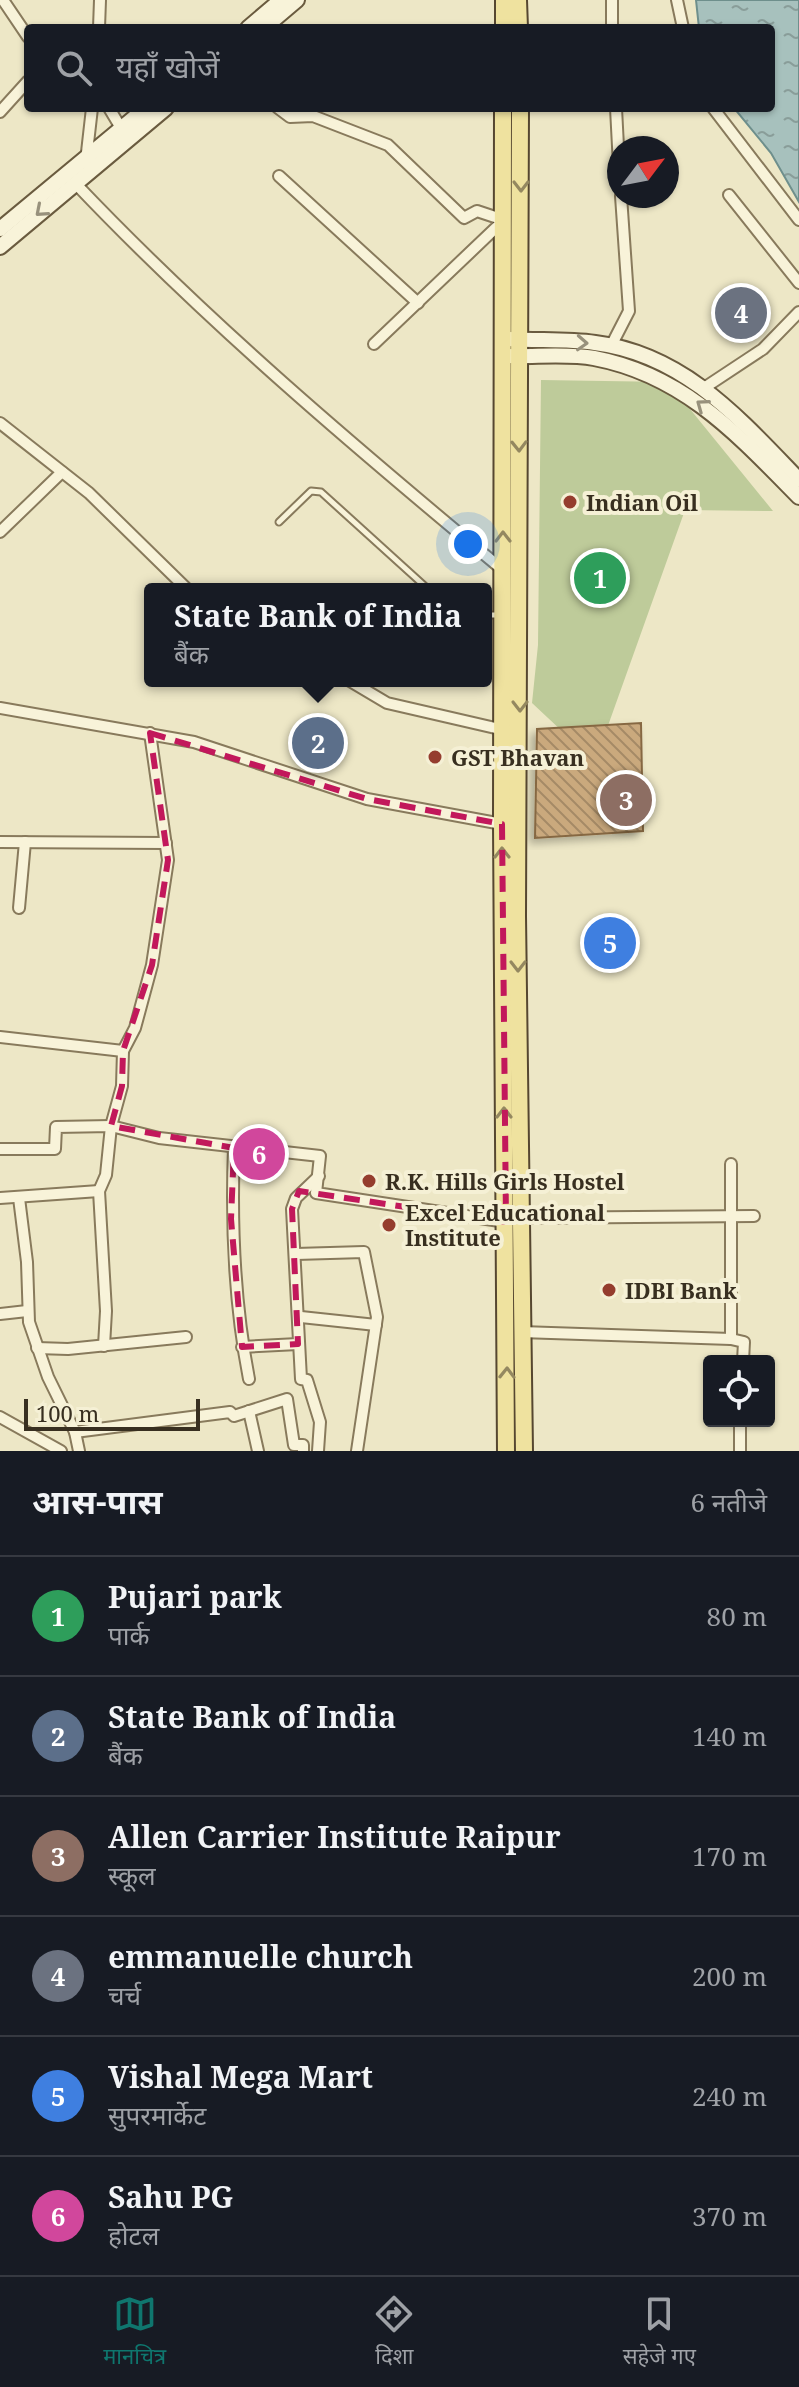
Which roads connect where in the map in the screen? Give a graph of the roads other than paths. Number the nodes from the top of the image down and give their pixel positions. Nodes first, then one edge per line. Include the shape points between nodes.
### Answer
1 (3, 0) edge
2 (100, 0) edge
3 (281, 0) edge
4 (297, 0) edge
5 (504, 0) edge
6 (518, 0) edge
7 (612, 0) edge
8 (677, 0) edge
9 (99, 24) edge
10 (253, 24) edge
11 (269, 24) edge
12 (504, 24) edge
13 (519, 24) edge
14 (612, 24) edge
15 (682, 24) edge
16 (24, 31) edge
17 (24, 85) edge
18 (0, 112) edge
19 (92, 112) edge
20 (111, 112) edge
21 (141, 112) edge
22 (160, 112) edge
23 (283, 112) edge
24 (503, 112) edge
25 (520, 112) edge
26 (616, 112) edge
27 (716, 112) edge
28 (121, 128) junction
29 (617, 136) edge
30 (86, 164) junction
31 (279, 176) dead end
32 (75, 183) junction
33 (729, 195) dead end
34 (622, 208) edge
35 (504, 220) junction
36 (799, 220) edge
37 (0, 229) edge
38 (0, 247) edge
39 (799, 283) edge
40 (418, 303) junction
41 (799, 312) edge
42 (374, 344) dead end
43 (611, 346) junction
44 (512, 348) junction
45 (704, 388) junction
46 (0, 423) edge
47 (62, 472) junction
48 (799, 480) edge
49 (799, 497) edge
50 (279, 522) dead end
51 (0, 532) edge
52 (503, 570) junction
53 (181, 583) edge
54 (421, 583) edge
55 (494, 615) edge
56 (360, 687) edge
57 (0, 708) edge
58 (504, 730) junction
59 (150, 733) junction
60 (502, 824) junction
61 (0, 842) edge
62 (25, 842) junction
63 (166, 843) junction
64 (19, 908) dead end
65 (0, 1037) edge
66 (123, 1051) junction
67 (111, 1126) junction
68 (234, 1147) junction
69 (0, 1149) edge
70 (731, 1164) dead end
71 (319, 1176) junction
72 (99, 1191) junction
73 (0, 1198) edge
74 (19, 1198) junction
75 (754, 1216) dead end
76 (732, 1217) junction
77 (513, 1220) junction
78 (296, 1254) junction
79 (27, 1311) junction
80 (0, 1314) edge
81 (301, 1317) junction
82 (376, 1325) junction
83 (521, 1332) junction
84 (186, 1337) dead end
85 (731, 1339) junction
86 (298, 1344) junction
87 (104, 1346) junction
88 (242, 1347) junction
89 (37, 1348) junction
90 (743, 1355) edge
91 (249, 1379) dead end
92 (249, 1411) junction
93 (0, 1417) edge
94 (740, 1427) edge
95 (75, 1432) junction
96 (61, 1451) edge
97 (79, 1451) edge
98 (258, 1451) edge
99 (303, 1451) edge
100 (318, 1451) edge
101 (357, 1451) edge
102 (506, 1451) edge
103 (524, 1451) edge
104 (740, 1451) edge

1 - 16 street
2 - 9 street
3 - 10 street
4 - 11 street
5 - 12 main road
6 - 13 main road
7 - 14 street
8 - 15 street
17 - 18 street
19 - 30 street
20 - 28 street
21 - 28 street
22 - 30 street
23 - 35 street via 290,117 313,116 388,145 464,218 477,211
24 - 35 main road
25 -> 44 main road
26 - 29 street
27 - 36 street
28 - 30 street
30 - 32 street
30 - 37 street
31 - 40 street
32 -> 38 street
32 - 52 street via 133,244 337,431
33 - 39 street
34 - 43 street via 629,311
35 - 40 street
35 - 44 main road
40 - 42 street
41 - 45 street via 763,349
44 -> 43 street
43 - 45 street via 662,362
49 -> 44 street via 724,421 668,382 592,358
52 -> 44 main road
44 -> 77 main road
45 - 48 street
46 - 47 street
47 - 51 street
47 - 53 street
50 - 54 lane via 305,495 321,492
52 - 55 main road
55 - 58 main road
56 - 58 street via 387,703
57 - 59 street
58 - 60 main road
59 - 60 street via 194,742 367,799
59 - 63 street
77 -> 60 main road
61 - 62 street
62 - 63 street
62 - 64 street
63 - 66 street via 152,965 135,1028
65 - 66 street
66 - 67 street via 122,1086
67 - 68 street
67 - 69 street via 56,1127 55,1149
67 - 72 street
68 - 71 street via 320,1156
68 - 88 street via 231,1219
70 - 76 street
71 - 77 street via 316,1193
71 - 78 street via 292,1209
72 - 74 street
72 - 87 street
73 - 74 street
74 - 79 street
75 - 76 street
76 - 77 street
76 - 85 street
77 - 83 main road
102 -> 77 main road
78 - 81 street
78 - 82 street via 364,1252
79 - 80 street
79 - 89 street
81 - 82 street
81 - 86 street
82 - 101 street
83 - 85 street
83 - 103 main road
84 - 87 street
85 - 90 street via 744,1342
86 - 88 street
86 - 100 street via 301,1379 307,1380 320,1422
87 - 89 street
88 - 91 street
89 - 95 street
92 - 95 street
92 - 98 street
92 - 99 street via 287,1399 294,1445 303,1445
93 - 96 street
94 - 104 street
95 - 97 street

